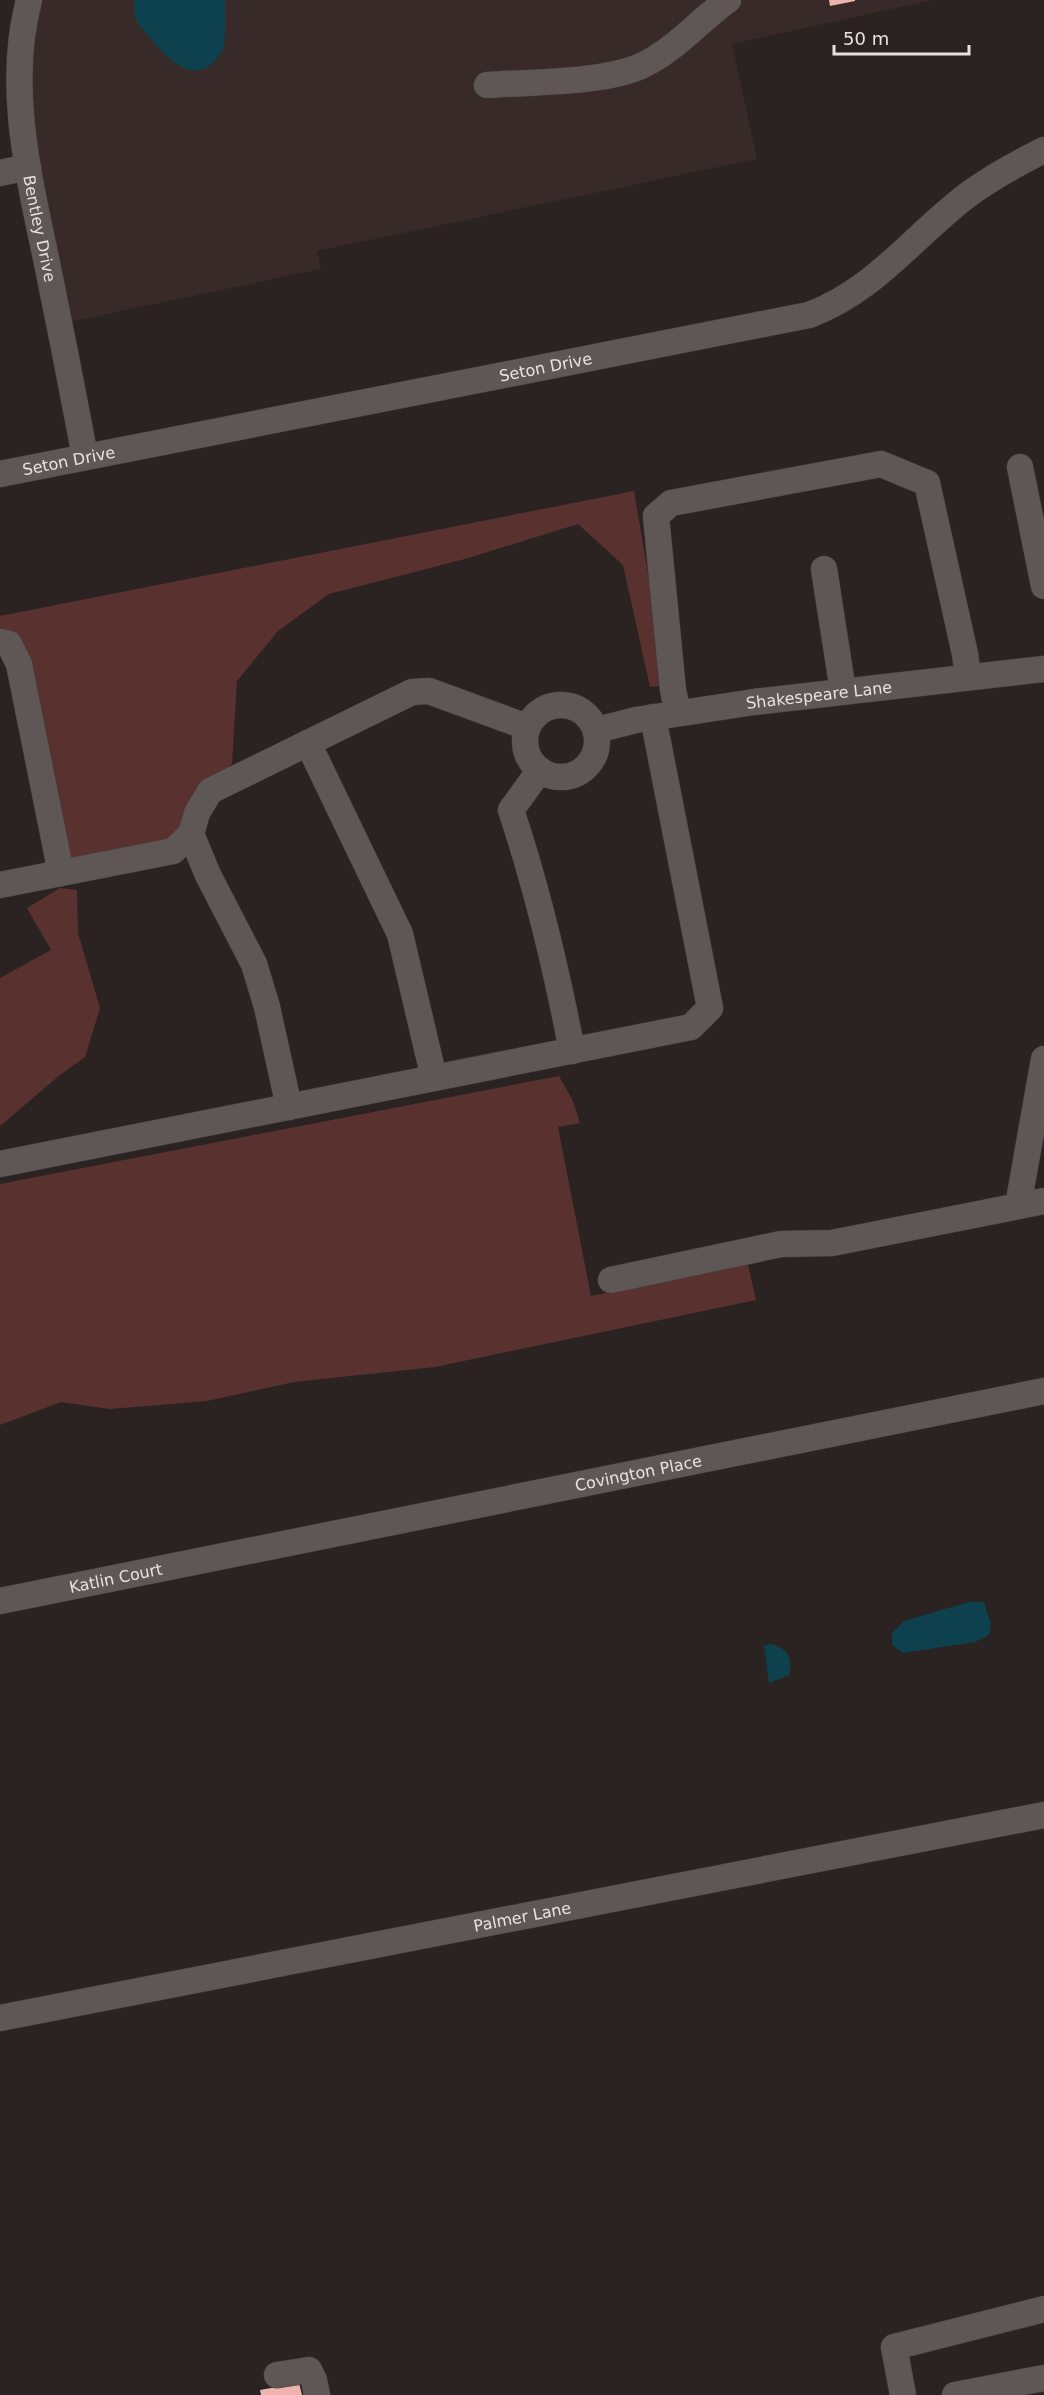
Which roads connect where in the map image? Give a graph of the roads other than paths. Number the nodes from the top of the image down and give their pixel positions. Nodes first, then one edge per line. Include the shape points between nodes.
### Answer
1 (29, 0) edge
2 (728, 0) edge
3 (487, 85) dead end
4 (1044, 150) edge
5 (28, 167) junction
6 (0, 173) edge
7 (86, 456) junction
8 (1020, 467) dead end
9 (0, 474) edge
10 (824, 569) dead end
11 (1044, 586) edge
12 (0, 642) edge
13 (1044, 669) edge
14 (968, 677) junction
15 (843, 691) junction
16 (666, 715) junction
17 (527, 727) junction
18 (597, 730) junction
19 (308, 743) junction
20 (540, 770) junction
21 (191, 834) junction
22 (61, 873) junction
23 (0, 885) edge
24 (572, 1051) junction
25 (1044, 1059) edge
26 (434, 1078) junction
27 (289, 1107) junction
28 (0, 1164) edge
29 (1044, 1201) edge
30 (1018, 1206) junction
31 (611, 1280) dead end
32 (1044, 1391) edge
33 (231, 1554) joint
34 (0, 1601) edge
35 (1044, 1815) edge
36 (0, 2018) edge
37 (1044, 2310) edge
38 (277, 2375) dead end
39 (1044, 2378) edge
40 (317, 2395) edge
41 (903, 2395) edge
42 (955, 2395) edge

1 - 5 street, Bentley Drive via 19,77
2 - 3 street via 642,66 606,76
4 - 7 street, Seton Drive via 969,194 870,282 840,302 809,315
5 - 6 street
5 - 7 street, Bentley Drive
7 - 9 street, Seton Drive
8 - 11 street
10 - 15 street
12 - 22 street via 9,644 19,664
13 - 14 street, Shakespeare Lane
14 - 15 street, Shakespeare Lane
14 - 16 street via 927,483 881,464 671,503 656,516 673,690
15 - 16 street, Shakespeare Lane
16 - 18 street, Shakespeare Lane
16 - 24 street via 710,1008 692,1027
17 - 18 street via 543,709 561,705 581,710
17 - 19 street via 429,691 412,692
17 - 20 street via 527,751
18 - 20 street via 597,749 584,769 560,777
19 - 21 street via 210,791
19 - 26 street via 400,934
20 - 24 street via 512,810 550,940
21 - 22 street via 173,851
21 - 27 street via 254,964
22 - 23 street
24 - 26 street
25 - 30 street
26 - 27 street
27 - 28 street
29 - 30 street
30 - 31 street via 832,1243 781,1244
32 - 33 street, Covington Place
33 - 34 street, Katlin Court
35 - 36 street, Palmer Lane
37 - 41 street via 894,2347
38 - 40 street via 309,2370
39 - 42 street

